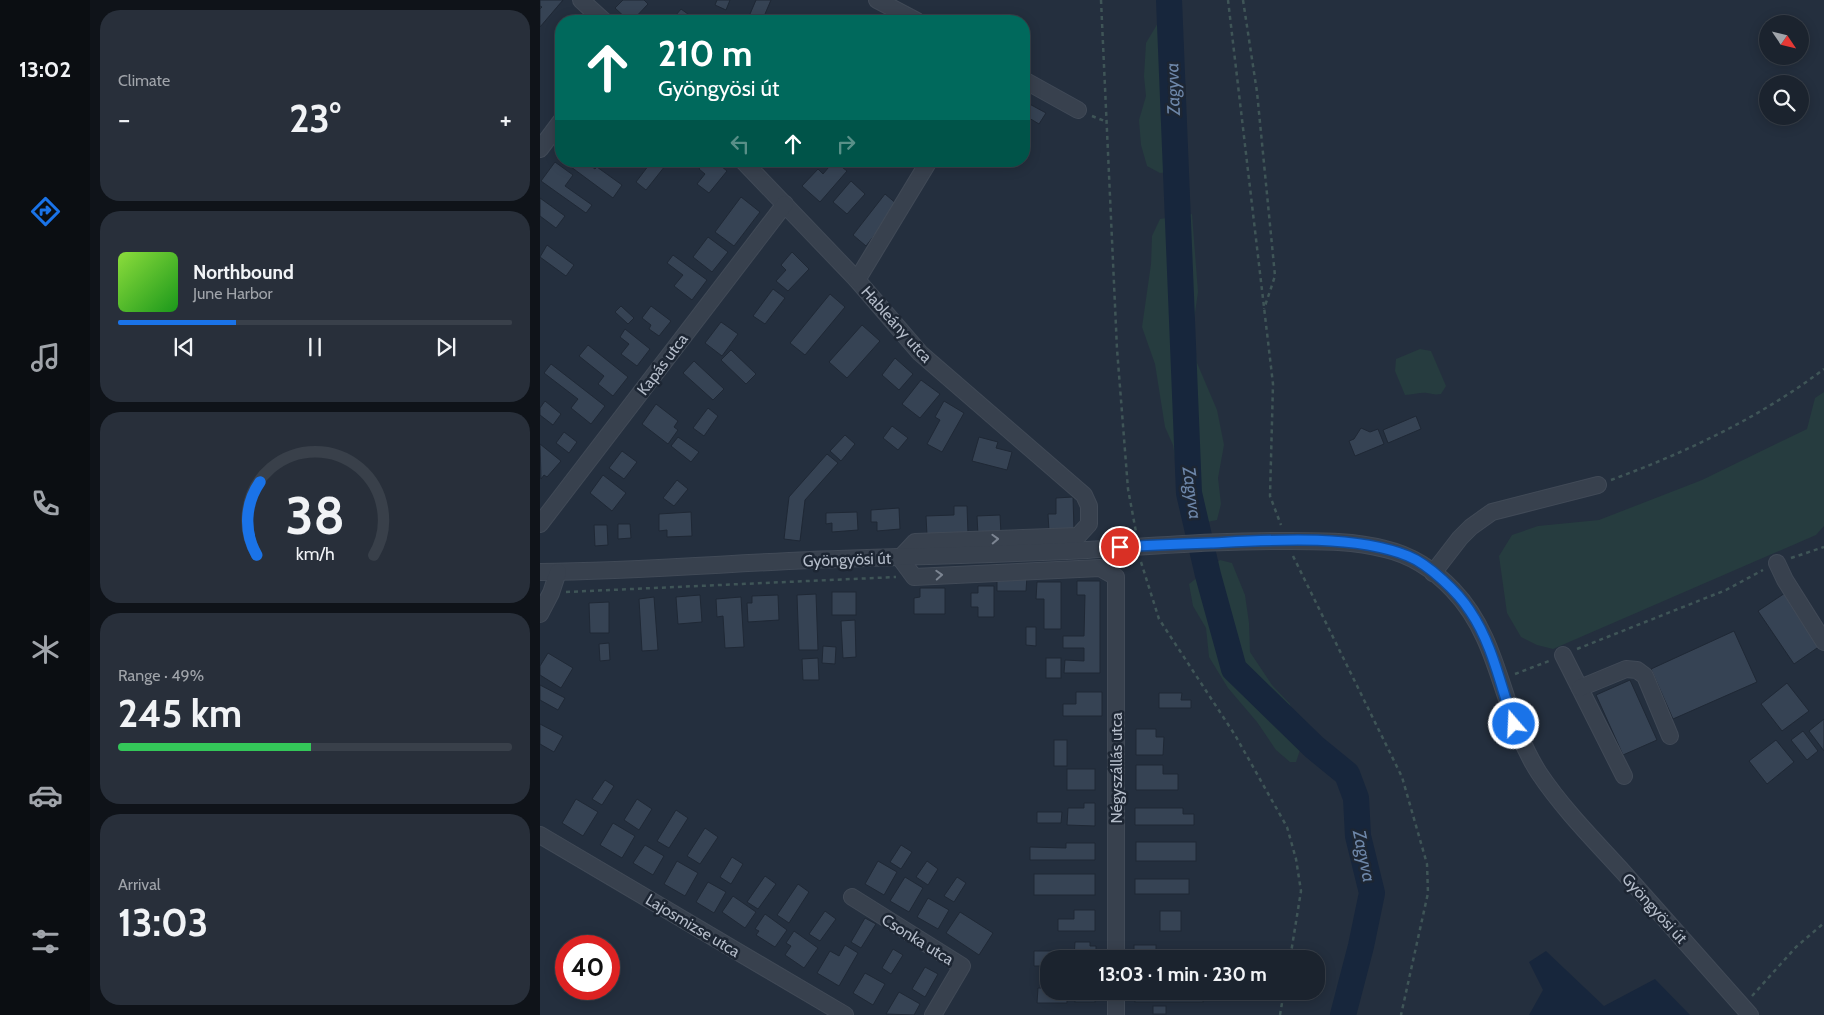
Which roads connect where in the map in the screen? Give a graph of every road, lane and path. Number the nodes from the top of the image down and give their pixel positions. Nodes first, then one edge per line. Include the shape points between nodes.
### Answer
1 (581, 0) edge
2 (877, 0) edge
3 (1101, 0) edge
4 (1228, 0) edge
5 (1243, 0) edge
6 (597, 15) edge
7 (906, 15) edge
8 (1030, 83) edge
9 (1078, 110) dead end
10 (555, 129) edge
11 (540, 149) edge
12 (749, 167) edge
13 (925, 167) edge
14 (784, 204) junction
15 (857, 280) junction
16 (1263, 310) junction
17 (1824, 369) edge
18 (1598, 485) joint
19 (540, 524) edge
20 (1286, 541) junction
21 (1136, 546) junction
22 (1824, 547) edge
23 (900, 558) junction
24 (1777, 563) junction
25 (540, 572) edge
26 (558, 572) junction
27 (1433, 573) junction
28 (914, 576) junction
29 (551, 593) junction
30 (540, 614) edge
31 (1824, 642) edge
32 (1563, 655) junction
33 (1500, 680) junction
34 (1580, 688) junction
35 (1670, 736) dead end
36 (1624, 776) dead end
37 (540, 835) edge
38 (852, 897) dead end
39 (1824, 923) edge
40 (1116, 950) edge
41 (1291, 950) edge
42 (1116, 1000) edge
43 (1282, 1000) edge
44 (1746, 1011) edge
45 (845, 1015) edge
46 (932, 1015) edge
47 (1116, 1015) edge
48 (1280, 1015) edge
49 (1401, 1015) edge

1 - 6 street
2 - 7 street
3 - 21 path via 1118,348 1128,489 1136,528
4 - 16 path
5 - 16 path via 1257,92 1275,276
8 - 9 street
10 - 11 street
12 - 14 street, Hableány utca
13 - 15 street
14 - 15 street, Hableány utca
14 - 19 street, Kapás utca
23 -> 15 street, Hableány utca via 915,542 1078,536 1090,524 1089,506 1084,495 920,353
16 - 20 path via 1273,384 1270,496
17 - 18 path via 1746,421 1670,458
18 - 27 street via 1492,512 1460,538
20 - 21 street, Gyöngyösi út
20 - 27 street, Gyöngyösi út via 1339,542 1386,549 1410,557
20 - 49 path via 1402,777 1427,864 1428,893
21 - 23 street, Gyöngyösi út
21 - 41 path via 1159,619 1234,735 1287,827 1301,891
22 - 24 path
23 - 26 street, Gyöngyösi út
23 - 28 street
24 - 31 street
24 - 32 path via 1726,590
25 - 26 street, Gyöngyösi út
26 - 29 street
27 - 33 street, Gyöngyösi út via 1474,617 1494,658
28 - 29 path
28 -> 40 street, Négyszállás utca via 1100,568 1116,577
29 - 30 street
32 - 33 path
32 - 34 street
33 - 44 street, Gyöngyösi út via 1516,730 1541,775
34 - 35 street via 1626,669 1637,670 1645,676
34 - 36 street
37 - 45 street, Lajosmizse utca
38 - 46 street, Csonka utca via 962,966
39 - 44 path via 1796,947
42 - 47 street
43 - 48 path

